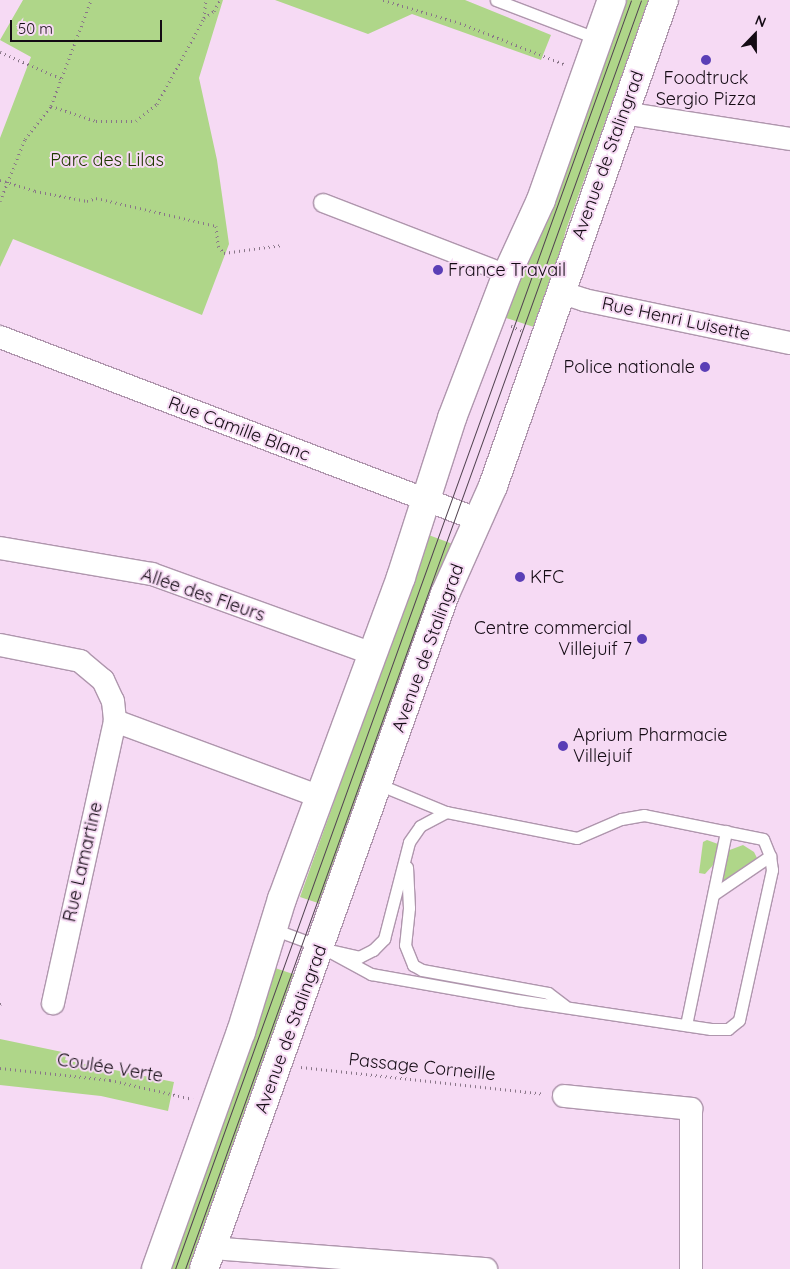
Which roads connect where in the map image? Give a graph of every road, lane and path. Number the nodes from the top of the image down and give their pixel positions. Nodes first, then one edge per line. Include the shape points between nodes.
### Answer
1 (91, 0) edge
2 (206, 0) edge
3 (220, 0) edge
4 (383, 0) edge
5 (496, 0) edge
6 (612, 0) edge
7 (664, 0) edge
8 (204, 18) junction
9 (598, 39) junction
10 (0, 52) edge
11 (586, 71) junction
12 (62, 79) junction
13 (51, 106) junction
14 (624, 113) junction
15 (790, 139) edge
16 (0, 180) edge
17 (7, 183) junction
18 (0, 201) edge
19 (322, 203) dead end
20 (282, 246) dead end
21 (506, 274) junction
22 (563, 293) junction
23 (489, 319) junction
24 (0, 337) edge
25 (545, 339) junction
26 (790, 343) edge
27 (424, 500) junction
28 (479, 520) junction
29 (0, 548) edge
30 (0, 645) edge
31 (373, 654) junction
32 (115, 721) junction
33 (378, 784) junction
34 (320, 797) junction
35 (446, 812) junction
36 (726, 830) junction
37 (406, 856) junction
38 (770, 856) junction
39 (714, 894) junction
40 (271, 929) junction
41 (321, 947) junction
42 (53, 1003) dead end
43 (566, 1007) junction
44 (686, 1024) junction
45 (277, 1065) junction
46 (0, 1068) edge
47 (564, 1096) joint
48 (214, 1106) junction
49 (207, 1258) edge
50 (156, 1269) edge
51 (486, 1269) edge
52 (691, 1269) edge

1 - 12 path
2 - 8 path
3 - 8 path via 214,11
4 - 11 path via 460,23
5 - 9 lane
6 - 9 main road
7 - 14 main road, Avenue de Stalingrad
8 - 13 path via 157,104 136,121 96,121
9 - 11 main road
10 - 12 path
11 - 21 main road via 541,200
12 - 13 path
13 - 17 path via 25,139
14 - 15 street
14 - 22 main road, Avenue de Stalingrad via 573,251
16 - 17 path
17 - 18 path
17 - 20 path via 87,201 96,198 216,226 218,246 224,253
19 - 21 street
21 - 23 main road
22 - 25 main road, Avenue de Stalingrad
22 - 26 street, Rue Henri Luisette
23 - 25 path
23 - 27 main road
24 - 27 street, Rue Camille Blanc
25 - 28 main road, Avenue de Stalingrad
27 - 28 street, Rue Camille Blanc
27 - 31 main road
28 - 33 main road, Avenue de Stalingrad via 446,594
29 - 31 street, Allée des Fleurs via 152,574
30 - 32 street, Rue Lamartine via 67,656 95,670 110,692
31 - 34 main road
32 - 34 street
32 - 42 street, Rue Lamartine
33 - 35 lane
33 - 41 main road, Avenue de Stalingrad
34 - 40 main road
35 - 36 lane via 577,838 621,819 644,815
35 - 37 lane via 420,826 409,842
36 - 38 lane via 758,836
36 - 39 lane
37 - 41 lane via 384,939 359,957
37 - 43 lane via 409,908 405,945 413,965 422,970 548,993
38 - 39 lane
38 - 44 lane via 772,870 739,1020 728,1029
39 - 44 lane
40 - 41 lane
40 - 48 main road
41 - 43 lane via 370,974
41 - 45 main road, Avenue de Stalingrad
43 - 44 lane
45 - 47 path, Passage Corneille
45 - 49 main road, Avenue de Stalingrad
46 - 48 path, Coulée Verte via 110,1080 172,1092
47 - 52 street via 691,1109
48 - 50 main road
49 - 51 street

